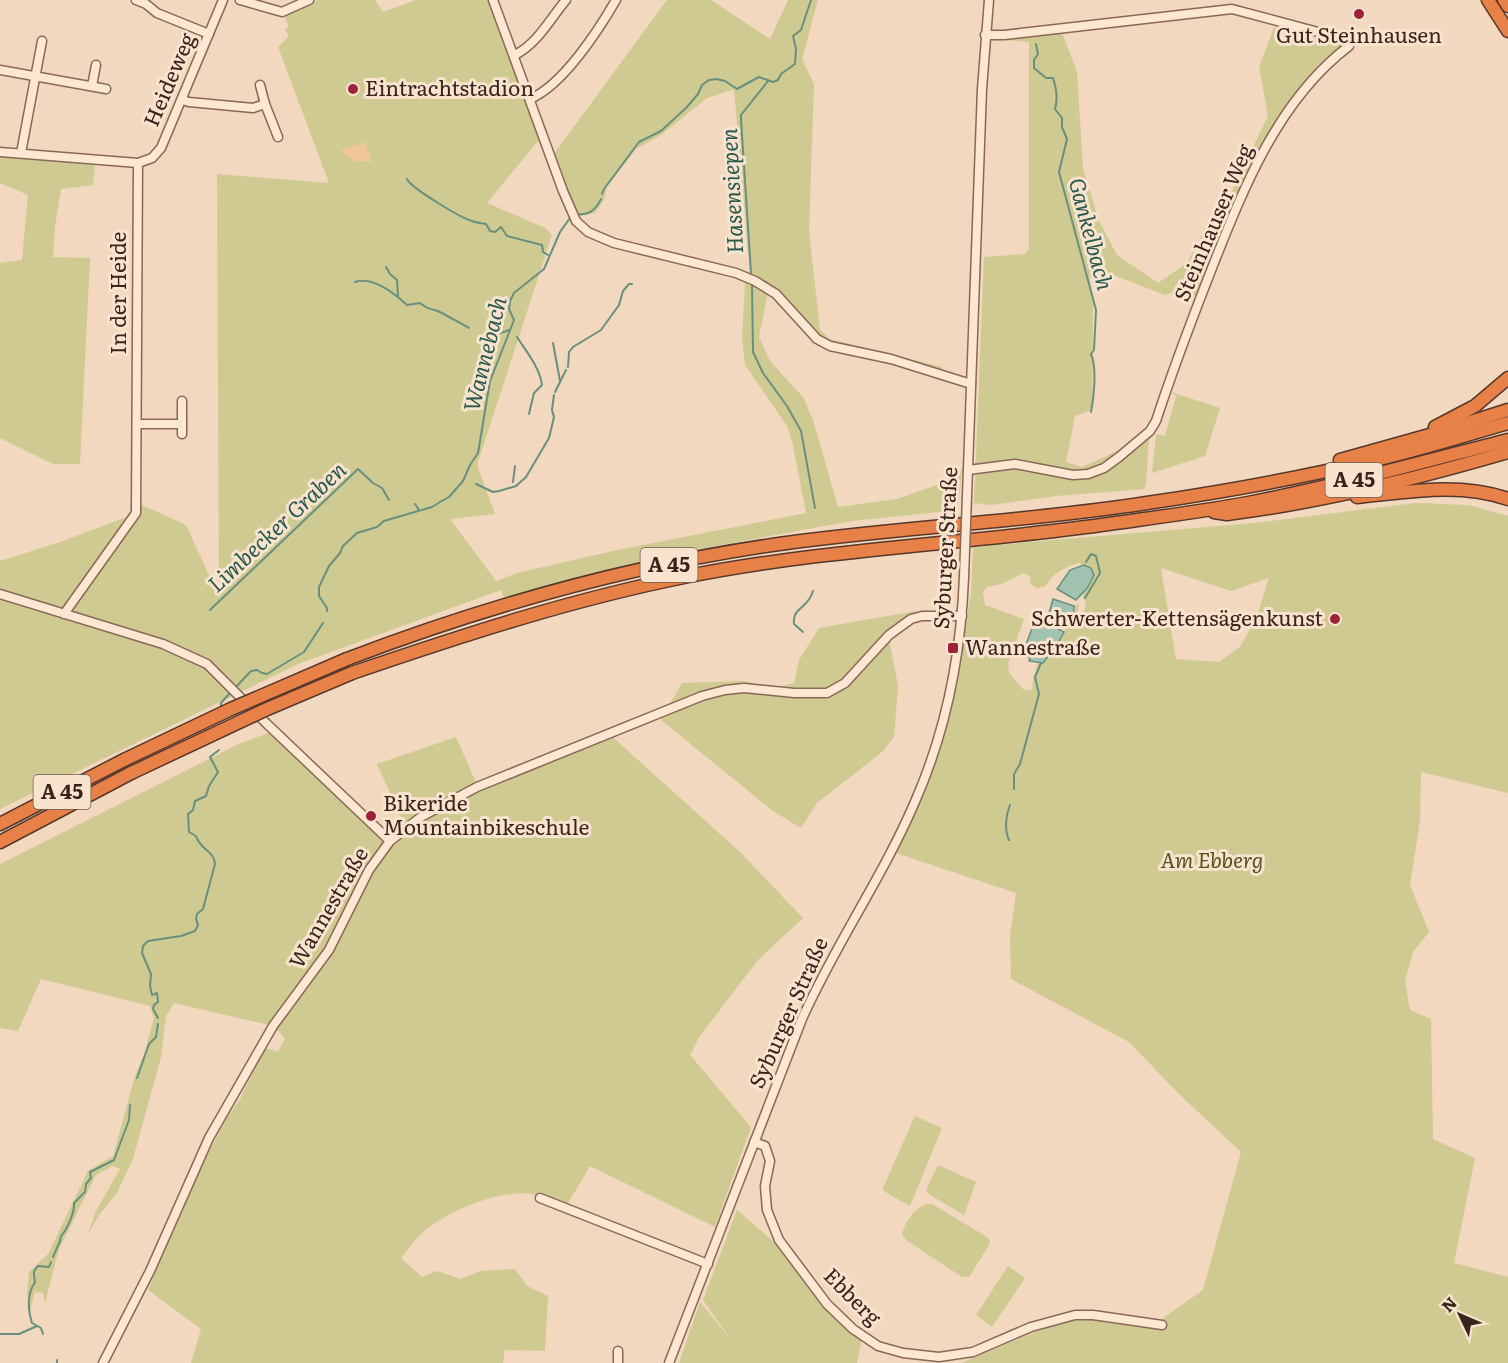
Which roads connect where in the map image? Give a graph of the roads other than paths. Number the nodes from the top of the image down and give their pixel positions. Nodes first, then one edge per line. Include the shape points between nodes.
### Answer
1 (136, 0) edge
2 (223, 0) edge
3 (240, 0) edge
4 (309, 0) edge
5 (493, 0) edge
6 (566, 0) edge
7 (988, 0) edge
8 (1488, 0) edge
9 (1504, 0) edge
10 (612, 2) edge
11 (1508, 6) edge
12 (1508, 30) edge
13 (209, 34) junction
14 (985, 35) junction
15 (42, 41) dead end
16 (515, 55) junction
17 (96, 65) dead end
18 (0, 70) edge
19 (36, 76) junction
20 (260, 85) dead end
21 (92, 87) junction
22 (106, 89) dead end
23 (530, 99) junction
24 (183, 100) junction
25 (265, 104) junction
26 (278, 137) dead end
27 (0, 152) edge
28 (21, 153) junction
29 (138, 163) junction
30 (1508, 378) edge
31 (971, 384) junction
32 (182, 401) dead end
33 (1508, 410) edge
34 (1508, 423) edge
35 (137, 424) junction
36 (182, 424) junction
37 (182, 434) dead end
38 (1508, 440) edge
39 (1370, 452) junction
40 (1508, 452) edge
41 (968, 470) junction
42 (1329, 498) junction
43 (1508, 499) edge
44 (1198, 510) junction
45 (1002, 519) junction
46 (0, 594) edge
47 (64, 614) junction
48 (962, 616) junction
49 (0, 824) edge
50 (0, 842) edge
51 (390, 842) junction
52 (754, 1142) junction
53 (540, 1198) dead end
54 (708, 1264) junction
55 (1161, 1324) dead end
56 (618, 1351) dead end
57 (103, 1363) edge
58 (618, 1363) edge
59 (669, 1363) edge

1 - 13 street
2 - 13 street, Heideweg
3 - 4 street via 282,12
5 - 16 street
6 - 16 street via 540,34
7 - 14 street, Syburger Straße
8 - 12 highway
9 - 11 highway
10 - 23 street via 578,56 543,92
13 - 24 street, Heideweg
14 - 31 street, Syburger Straße
14 - 41 street, Steinhauser Weg via 1232,9 1322,33 1349,46 1319,71 1269,141 1236,208 1150,431 1104,468 1088,474 1072,475 1015,464
15 - 19 street
16 - 23 street
17 - 21 street
18 - 19 street
19 - 21 street
19 - 28 street
20 - 25 street
21 - 22 street
23 - 31 street via 572,214 588,232 624,246 755,281 776,294 817,339 830,346
24 - 25 street via 253,108
24 - 29 street, Heideweg via 161,148 152,158
25 - 26 street
27 - 28 street
28 - 29 street
29 - 35 street, In der Heide
30 - 39 highway via 1475,406 1436,427
31 - 41 street, Syburger Straße
32 - 36 street
33 - 39 highway
34 - 45 highway, A 45 via 1371,461 1267,483 1124,507
35 - 36 street
35 - 47 street, In der Heide via 136,513
36 - 37 street
38 - 44 highway, A 45 via 1357,479
39 - 45 highway via 1265,477
40 - 42 highway
41 - 48 street, Syburger Straße, bridge
42 - 43 highway via 1446,489
42 - 44 highway via 1227,514
44 - 50 highway, A 45, bridge via 1098,525 871,549 691,576 538,612 352,673 267,709 131,773
45 - 49 highway, A 45, bridge via 776,545 624,573 454,621 347,659 231,709
46 - 47 street
47 - 51 street via 163,644 207,664
48 - 51 street, Wannestraße via 922,616 906,622 845,683 833,690 813,694 734,689 702,696 477,787 421,817
48 - 52 street, Syburger Straße via 952,683 927,774 896,842 813,993
51 - 57 street, Wannestraße via 369,870 329,950 273,1026 209,1138 150,1271
52 - 54 street, Syburger Straße
52 - 55 street, Ebberg via 765,1146 769,1156 765,1196 779,1240 827,1304 878,1346 939,1358 973,1352 1030,1326 1076,1315
53 - 54 street
54 - 59 street, Syburger Straße
56 - 58 street

